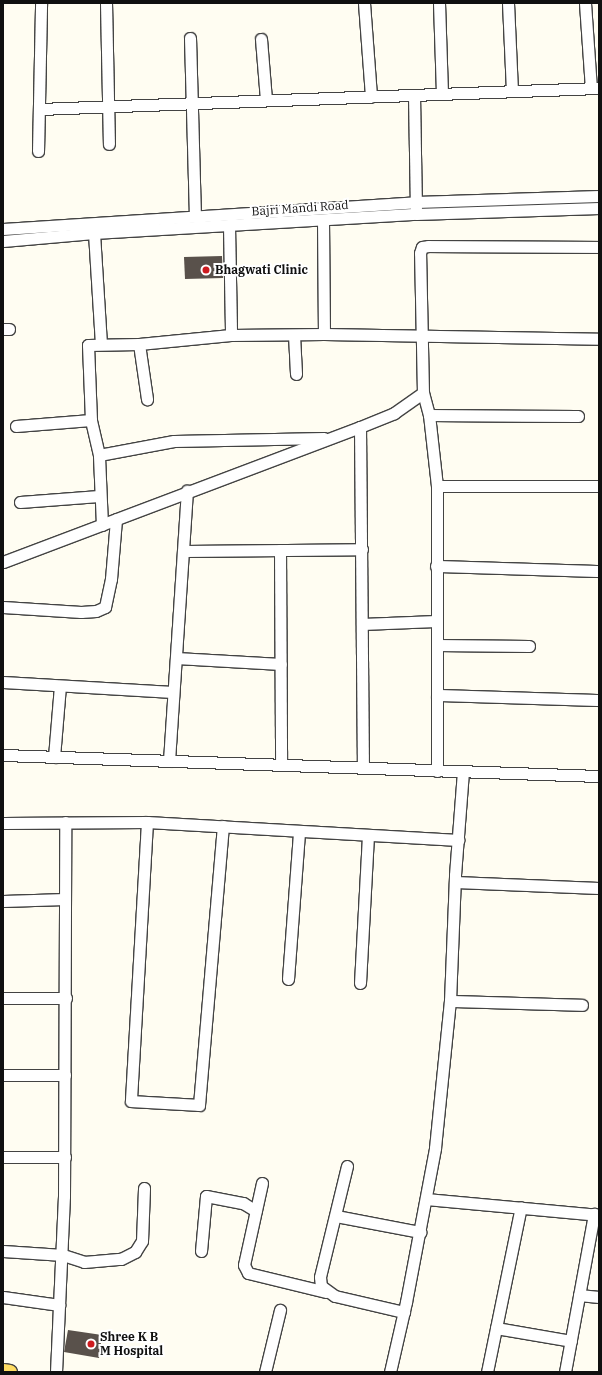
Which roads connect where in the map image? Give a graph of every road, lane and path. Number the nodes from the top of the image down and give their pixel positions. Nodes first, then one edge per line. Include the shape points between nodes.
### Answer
1 (41, 3) edge
2 (106, 3) edge
3 (364, 3) edge
4 (439, 3) edge
5 (508, 3) edge
6 (585, 3) edge
7 (190, 38) dead end
8 (261, 39) dead end
9 (595, 88) edge
10 (512, 91) junction
11 (442, 94) junction
12 (414, 95) junction
13 (370, 97) junction
14 (266, 100) junction
15 (194, 103) junction
16 (108, 107) junction
17 (39, 109) junction
18 (109, 144) dead end
19 (38, 151) dead end
20 (599, 196) edge
21 (416, 202) junction
22 (599, 208) edge
23 (416, 214) junction
24 (195, 216) junction
25 (323, 220) junction
26 (230, 226) junction
27 (3, 229) edge
28 (94, 233) junction
29 (3, 241) edge
30 (599, 247) edge
31 (324, 334) junction
32 (294, 335) junction
33 (231, 336) junction
34 (421, 337) junction
35 (599, 339) edge
36 (101, 344) junction
37 (139, 344) junction
38 (296, 374) dead end
39 (422, 393) junction
40 (147, 399) dead end
41 (429, 415) junction
42 (578, 416) dead end
43 (91, 420) junction
44 (16, 426) dead end
45 (360, 427) junction
46 (331, 438) junction
47 (99, 455) junction
48 (437, 486) junction
49 (599, 486) edge
50 (187, 491) junction
51 (99, 496) junction
52 (20, 502) dead end
53 (116, 519) junction
54 (102, 525) junction
55 (362, 549) junction
56 (280, 550) junction
57 (185, 551) junction
58 (3, 562) edge
59 (436, 566) junction
60 (599, 571) edge
61 (3, 607) edge
62 (436, 621) junction
63 (362, 624) junction
64 (436, 645) junction
65 (529, 646) dead end
66 (176, 658) junction
67 (281, 664) junction
68 (3, 682) edge
69 (60, 686) junction
70 (173, 692) junction
71 (437, 695) junction
72 (599, 700) edge
73 (3, 755) edge
74 (54, 757) junction
75 (169, 761) junction
76 (282, 765) junction
77 (363, 768) junction
78 (437, 771) junction
79 (463, 772) junction
80 (599, 776) edge
81 (65, 822) junction
82 (147, 822) junction
83 (3, 823) edge
84 (223, 826) junction
85 (299, 831) junction
86 (368, 835) junction
87 (458, 840) junction
88 (455, 882) junction
89 (599, 888) edge
90 (65, 899) junction
91 (3, 901) edge
92 (288, 979) dead end
93 (360, 983) dead end
94 (3, 998) edge
95 (66, 998) junction
96 (450, 1001) junction
97 (582, 1004) dead end
98 (3, 1074) edge
99 (65, 1075) junction
100 (3, 1157) edge
101 (65, 1157) junction
102 (347, 1166) dead end
103 (262, 1183) dead end
104 (144, 1188) dead end
105 (426, 1199) junction
106 (521, 1207) junction
107 (256, 1211) junction
108 (596, 1214) edge
109 (336, 1216) junction
110 (420, 1232) junction
111 (3, 1251) edge
112 (201, 1251) dead end
113 (63, 1255) junction
114 (326, 1292) junction
115 (579, 1295) junction
116 (3, 1297) edge
117 (599, 1297) edge
118 (59, 1305) junction
119 (280, 1310) dead end
120 (404, 1312) junction
121 (496, 1328) junction
122 (571, 1341) junction
123 (3, 1371) edge
124 (10, 1372) edge
125 (56, 1372) edge
126 (265, 1372) edge
127 (390, 1372) edge
128 (487, 1372) edge
129 (565, 1372) edge

1 - 17 street
2 - 16 street
3 - 13 street
4 - 11 street
5 - 10 street
6 - 9 street
7 - 15 street
8 - 14 street
9 - 10 street
10 - 11 street
11 - 12 street
12 - 13 street
12 - 21 street
13 - 14 street
14 - 15 street
15 - 16 street
15 - 24 street
16 - 17 street
16 - 18 street
17 - 19 street
20 - 21 street
21 - 23 street
21 - 24 street
22 - 23 street, Bajri Mandi Road
23 - 25 street, Bajri Mandi Road
24 - 27 street
25 - 26 street, Bajri Mandi Road
25 - 31 street
26 - 28 street, Bajri Mandi Road
26 - 33 street
28 - 29 street, Bajri Mandi Road
28 - 36 street
30 - 34 street via 422,248
31 - 32 street
31 - 34 street
32 - 33 street
32 - 38 street
33 - 37 street
34 - 35 street
34 - 39 street
36 - 37 street
36 - 43 street via 88,345 86,354
37 - 40 street
39 - 41 street
39 - 45 street via 394,413
41 - 42 street
41 - 48 street
43 - 44 street
43 - 47 street
45 - 46 street
45 - 55 street
46 - 47 street via 174,441
46 - 50 street
47 - 51 street
48 - 49 street
48 - 59 street
50 - 53 street
50 - 57 street
51 - 52 street
51 - 54 street
53 - 54 street
53 - 61 street via 111,579 105,607 96,611 81,612
54 - 58 street
55 - 56 street
55 - 63 street
56 - 57 street
56 - 67 street
57 - 66 street
59 - 60 street
59 - 62 street
62 - 63 street
62 - 64 street
63 - 77 street
64 - 65 street
64 - 71 street
66 - 67 street
66 - 70 street
67 - 76 street
68 - 69 street
69 - 70 street
69 - 74 street
70 - 75 street
71 - 72 street
71 - 78 street
73 - 74 street
74 - 75 street
75 - 76 street
76 - 77 street
77 - 78 street
78 - 79 street
79 - 80 street
79 - 87 street
81 - 82 street
81 - 83 street
81 - 90 street
82 - 84 street
82 - 84 street via 131,1101 199,1105
84 - 85 street
85 - 86 street
85 - 92 street
86 - 87 street
86 - 93 street
87 - 88 street
88 - 89 street
88 - 96 street
90 - 91 street
90 - 95 street
94 - 95 street
95 - 99 street
96 - 97 street
96 - 105 street via 435,1148
98 - 99 street
99 - 101 street
100 - 101 street
101 - 113 street
102 - 109 street
103 - 107 street
104 - 113 street via 143,1235 135,1252 104,1262 84,1262
105 - 106 street
105 - 110 street
106 - 108 street
106 - 121 street
107 - 112 street via 243,1203 206,1196
107 - 114 street via 244,1265 248,1273
108 - 115 street
109 - 110 street
109 - 114 street via 320,1277 321,1286
110 - 120 street
111 - 113 street
113 - 118 street
114 - 120 street
115 - 117 street
115 - 122 street
116 - 118 street
118 - 125 street
119 - 126 street
120 - 127 street
121 - 122 street
121 - 128 street
122 - 129 street
123 - 124 main road

